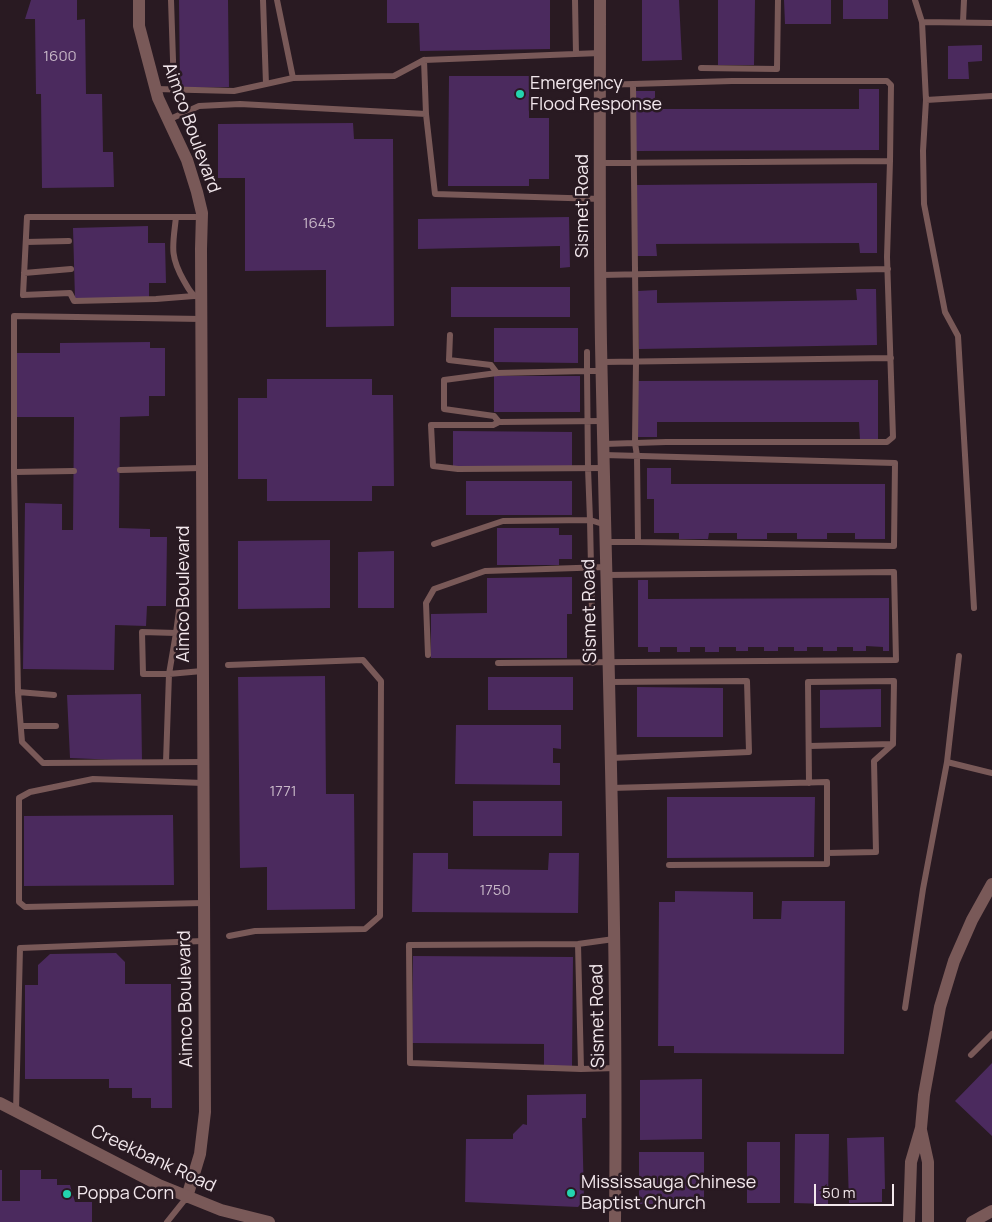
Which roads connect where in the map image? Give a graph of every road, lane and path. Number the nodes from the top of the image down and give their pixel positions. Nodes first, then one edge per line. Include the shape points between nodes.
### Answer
1 (139, 0) edge
2 (171, 0) edge
3 (262, 0) edge
4 (277, 0) edge
5 (575, 0) edge
6 (600, 0) edge
7 (778, 0) edge
8 (915, 0) edge
9 (964, 0) edge
10 (922, 22) junction
11 (963, 22) junction
12 (992, 23) edge
13 (600, 53) junction
14 (576, 54) junction
15 (424, 60) junction
16 (701, 68) dead end
17 (293, 78) junction
18 (266, 84) junction
19 (633, 84) junction
20 (600, 85) junction
21 (156, 89) junction
22 (174, 90) junction
23 (992, 96) edge
24 (926, 100) junction
25 (426, 114) junction
26 (168, 120) junction
27 (890, 161) junction
28 (600, 163) junction
29 (633, 163) junction
30 (601, 199) junction
31 (176, 217) junction
32 (202, 217) junction
33 (69, 241) dead end
34 (26, 242) junction
35 (71, 269) dead end
36 (888, 270) junction
37 (24, 273) junction
38 (601, 275) junction
39 (634, 275) junction
40 (198, 296) junction
41 (202, 319) junction
42 (450, 335) dead end
43 (587, 352) dead end
44 (891, 358) junction
45 (636, 362) junction
46 (602, 367) junction
47 (588, 371) junction
48 (496, 373) junction
49 (588, 421) junction
50 (603, 421) junction
51 (499, 422) junction
52 (635, 443) junction
53 (604, 449) junction
54 (637, 456) junction
55 (201, 468) junction
56 (588, 468) junction
57 (604, 468) junction
58 (120, 470) dead end
59 (74, 471) dead end
60 (14, 472) junction
61 (590, 520) junction
62 (606, 525) junction
63 (606, 542) junction
64 (638, 542) junction
65 (434, 544) dead end
66 (591, 568) junction
67 (607, 571) junction
68 (974, 608) dead end
69 (179, 611) dead end
70 (608, 611) junction
71 (592, 612) junction
72 (176, 633) junction
73 (428, 655) dead end
74 (959, 656) dead end
75 (498, 663) dead end
76 (593, 663) junction
77 (609, 664) junction
78 (228, 665) dead end
79 (202, 671) junction
80 (169, 674) junction
81 (609, 682) junction
82 (18, 692) junction
83 (54, 695) dead end
84 (21, 726) junction
85 (56, 726) dead end
86 (893, 744) junction
87 (809, 746) junction
88 (611, 758) junction
89 (166, 762) junction
90 (202, 762) junction
91 (947, 762) junction
92 (992, 773) edge
93 (810, 782) junction
94 (203, 783) junction
95 (611, 788) junction
96 (827, 852) junction
97 (669, 865) dead end
98 (992, 884) edge
99 (203, 903) junction
100 (229, 936) dead end
101 (614, 939) junction
102 (203, 941) junction
103 (578, 944) junction
104 (905, 1008) dead end
105 (992, 1034) edge
106 (971, 1055) dead end
107 (616, 1068) junction
108 (581, 1069) junction
109 (0, 1103) edge
110 (16, 1112) junction
111 (921, 1128) junction
112 (187, 1197) junction
113 (992, 1211) edge
114 (167, 1222) edge
115 (269, 1222) edge
116 (615, 1222) edge
117 (909, 1222) edge
118 (928, 1222) edge
119 (972, 1222) edge

1 - 21 street, Aimco Boulevard via 139,26
2 - 22 lane
3 - 18 lane
4 - 17 lane
5 - 14 lane
6 - 13 street, Sismet Road
7 - 16 lane via 777,69
8 - 10 lane
9 - 11 lane
10 - 11 lane
10 - 24 lane
11 - 12 lane
13 - 14 lane
13 - 20 street, Sismet Road
14 - 15 lane
15 - 17 lane via 394,76
15 - 25 lane
17 - 18 lane
18 - 22 lane via 234,90
19 - 20 lane
19 - 27 lane via 887,81 891,86
19 - 29 lane
20 - 28 street, Sismet Road
21 - 22 lane
21 - 26 street, Aimco Boulevard
23 - 24 lane
24 - 68 lane via 924,204 945,312 958,336
25 - 26 lane via 240,104 199,106
25 - 30 lane via 434,194
26 - 32 street, Aimco Boulevard via 187,160
27 - 29 lane
27 - 36 lane
28 - 29 lane
28 - 30 street, Sismet Road
29 - 39 lane
30 - 38 street, Sismet Road
31 - 32 lane
31 - 34 lane via 27,217
31 - 40 lane via 172,252 176,266
32 - 40 street, Aimco Boulevard
33 - 34 lane
34 - 37 lane
35 - 37 lane
36 - 39 lane
36 - 44 lane
37 - 40 lane via 23,295 70,293 74,301
38 - 39 lane
38 - 46 street, Sismet Road
39 - 45 lane
40 - 41 street, Aimco Boulevard
41 - 55 street, Aimco Boulevard
41 - 60 lane via 14,316
42 - 48 lane via 449,360 491,365
43 - 47 lane
44 - 45 lane
44 - 52 lane via 893,437 887,442
45 - 46 lane
45 - 52 lane
46 - 47 lane
46 - 50 street, Sismet Road
47 - 48 lane
47 - 49 lane
48 - 51 lane via 444,380 444,409 494,416
49 - 50 lane
49 - 51 lane
49 - 56 lane
50 - 53 street, Sismet Road
51 - 56 lane via 492,425 431,425 433,466 458,469
52 - 53 lane
52 - 54 lane
53 - 54 lane
53 - 57 street, Sismet Road
54 - 64 lane
54 - 64 lane via 896,463 894,546
55 - 58 lane
55 - 79 street, Aimco Boulevard
56 - 57 lane
56 - 61 lane
57 - 62 street, Sismet Road
59 - 60 lane
60 - 82 lane
61 - 62 lane
61 - 65 lane via 503,521
61 - 66 lane
62 - 63 street, Sismet Road
63 - 64 lane
63 - 67 street, Sismet Road
66 - 67 lane
66 - 71 lane
66 - 73 lane via 485,571 434,589 426,603
67 - 70 street, Sismet Road
67 - 77 lane via 894,572 895,582 896,660
69 - 72 lane
70 - 71 lane
70 - 77 street, Sismet Road
71 - 76 lane
72 - 80 lane
72 - 80 lane via 142,632 143,674
74 - 91 lane
75 - 76 lane
76 - 77 lane
77 - 81 street, Sismet Road
78 - 100 lane via 363,660 381,681 380,916 365,929 255,931
79 - 80 lane
79 - 90 street, Aimco Boulevard
80 - 89 lane
81 - 88 street, Sismet Road
81 - 88 lane via 747,681 749,752
82 - 83 lane
82 - 84 lane
84 - 85 lane
84 - 89 lane via 22,742 43,763
86 - 87 lane
86 - 87 lane via 894,682 808,682
86 - 96 lane via 874,761 876,852
87 - 93 lane
88 - 95 street, Sismet Road
89 - 90 lane
90 - 94 street, Aimco Boulevard
91 - 92 lane
91 - 104 lane
93 - 95 lane
93 - 96 lane via 827,782
94 - 99 street, Aimco Boulevard
94 - 99 lane via 93,779 30,792 19,798 19,902 25,907
95 - 101 street, Sismet Road
96 - 97 lane via 827,864
98 - 111 street via 954,961 940,1007
99 - 102 street, Aimco Boulevard
101 - 103 lane
101 - 107 street, Sismet Road
102 - 110 lane via 20,948
102 - 112 street, Aimco Boulevard via 205,1112 200,1154
103 - 108 lane
103 - 108 lane via 409,945 410,1063
105 - 106 lane
107 - 108 lane
107 - 116 street, Sismet Road
109 - 110 street, Creekbank Road
110 - 112 street, Creekbank Road
111 - 117 street via 910,1162
111 - 118 street via 928,1162
112 - 114 lane
112 - 115 street, Creekbank Road via 221,1210
113 - 119 street

